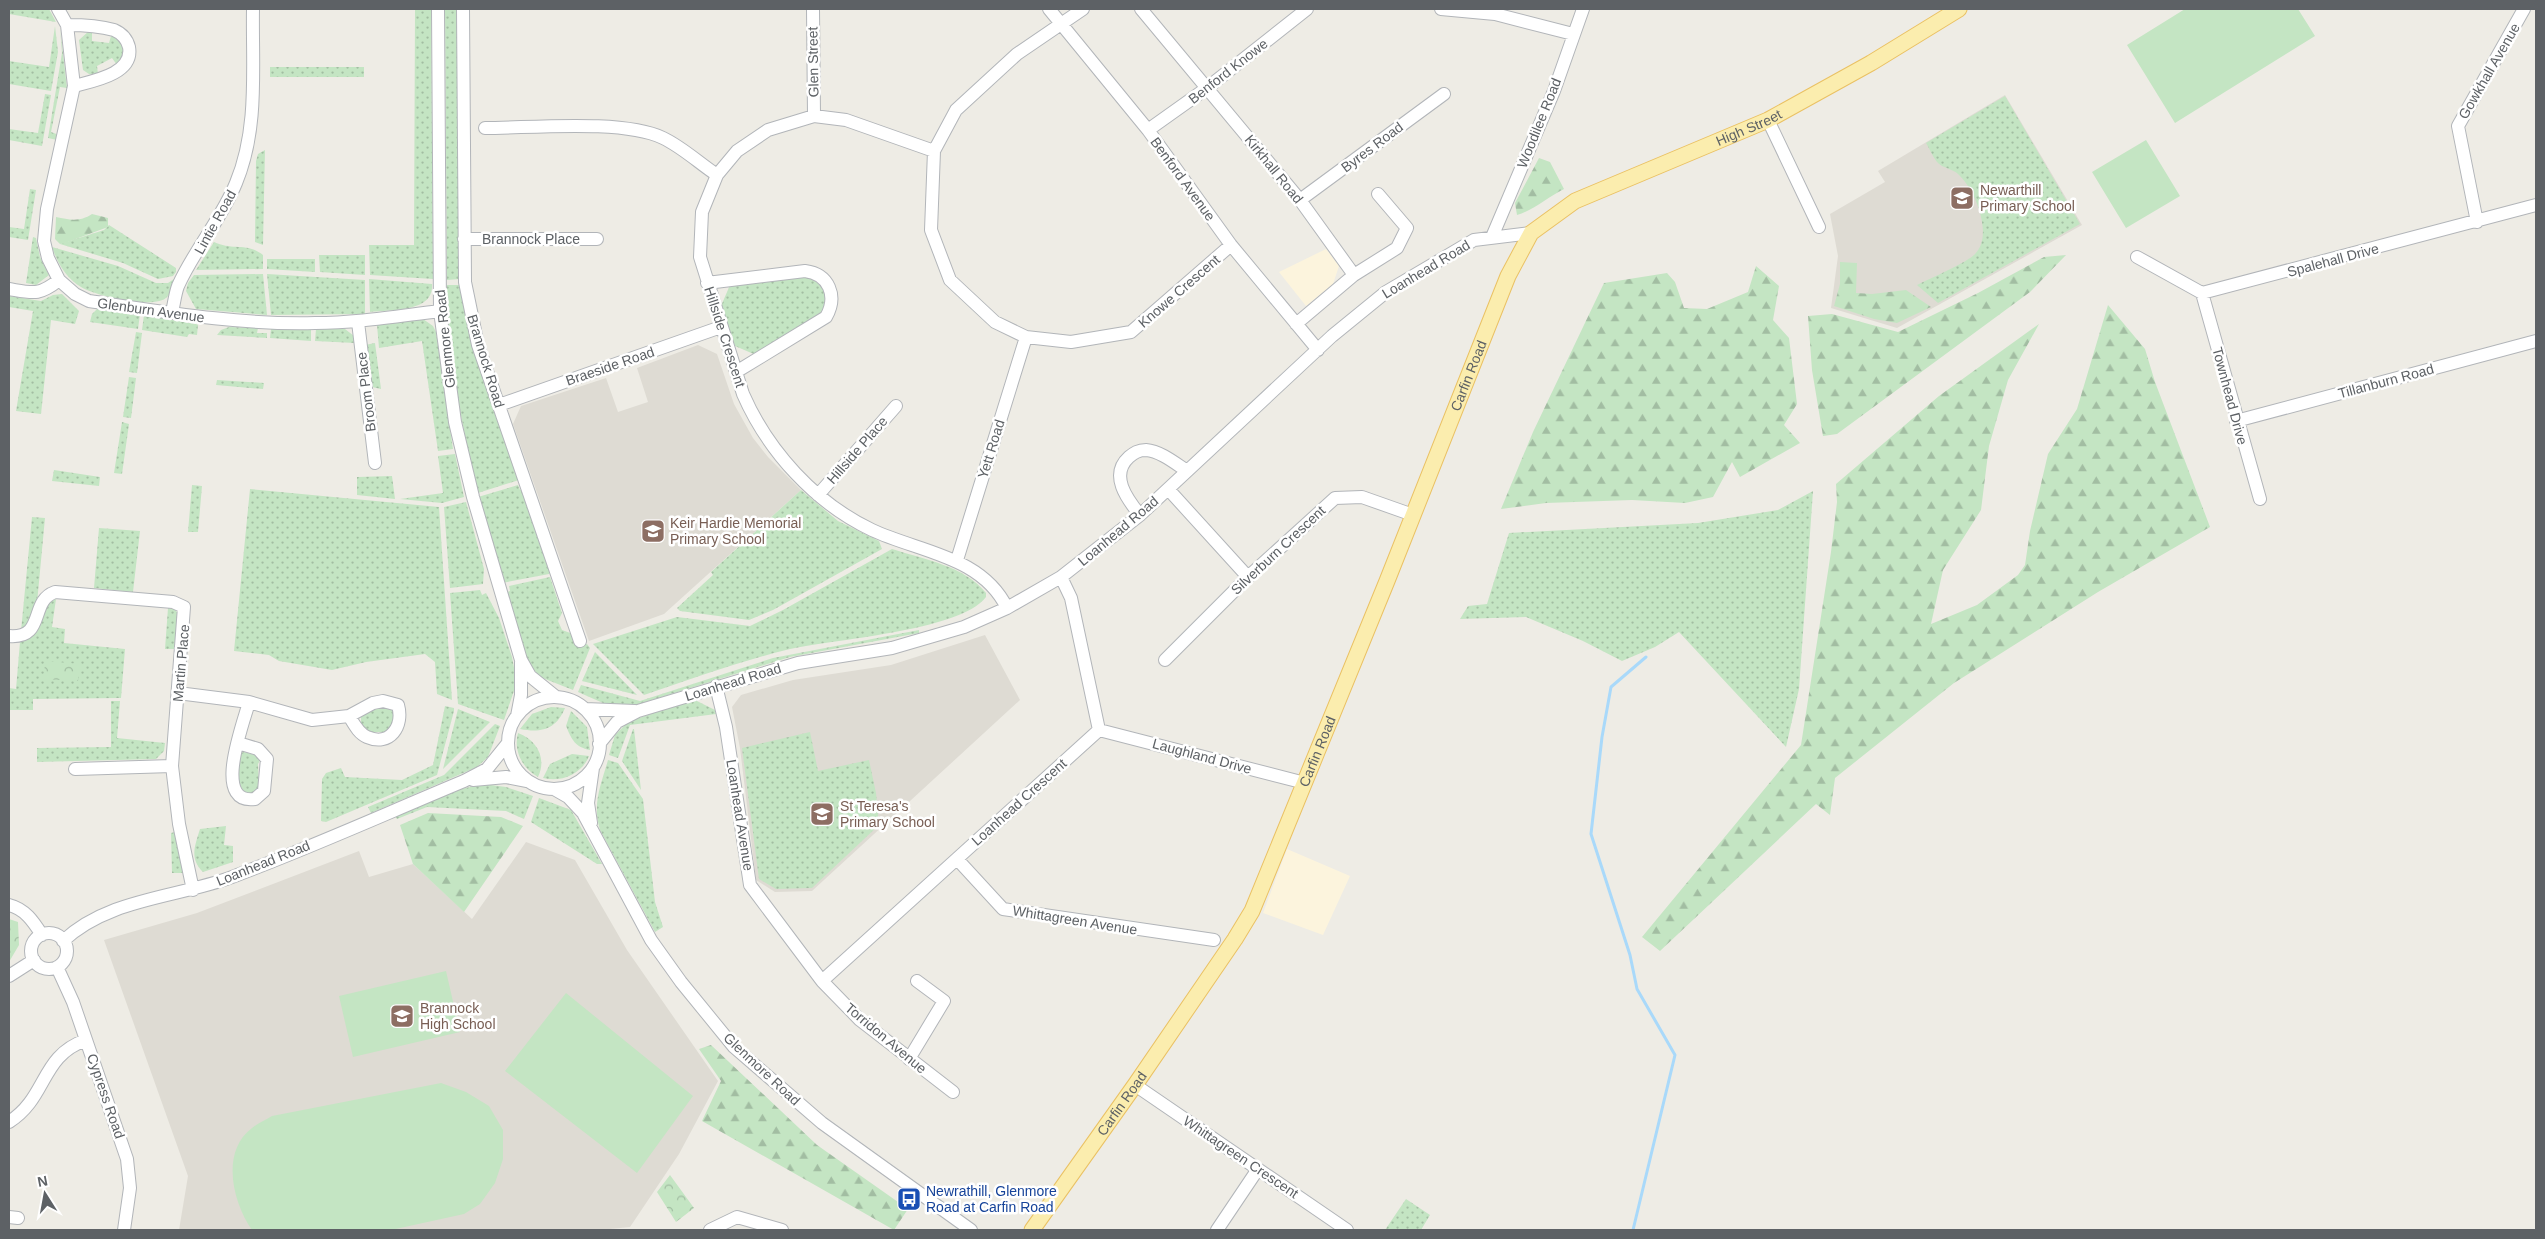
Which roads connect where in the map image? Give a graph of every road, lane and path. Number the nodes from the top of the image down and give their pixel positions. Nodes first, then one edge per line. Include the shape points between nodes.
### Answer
1 (58, 9) edge
2 (253, 9) edge
3 (438, 9) edge
4 (463, 9) edge
5 (813, 9) edge
6 (1049, 9) edge
7 (1083, 9) edge
8 (1141, 9) edge
9 (1307, 9) edge
10 (1440, 9) edge
11 (1583, 9) edge
12 (1959, 9) edge
13 (2524, 9) edge
14 (1060, 24) junction
15 (67, 25) junction
16 (1573, 34) junction
17 (74, 86) junction
18 (1207, 88) junction
19 (1444, 94) dead end
20 (814, 116) junction
21 (1768, 120) junction
22 (485, 128) dead end
23 (1148, 130) junction
24 (934, 151) junction
25 (717, 174) junction
26 (1378, 194) dead end
27 (1300, 200) junction
28 (2536, 205) edge
29 (2477, 222) junction
30 (1819, 227) dead end
31 (1532, 233) junction
32 (1492, 236) junction
33 (464, 239) junction
34 (597, 239) dead end
35 (1231, 245) junction
36 (2137, 258) dead end
37 (1354, 275) junction
38 (59, 280) junction
39 (707, 283) junction
40 (9, 289) edge
41 (2202, 294) junction
42 (440, 311) junction
43 (172, 312) junction
44 (358, 322) junction
45 (1296, 324) junction
46 (721, 326) junction
47 (1026, 337) junction
48 (2536, 340) edge
49 (1318, 350) junction
50 (736, 372) junction
51 (499, 405) junction
52 (896, 406) dead end
53 (2236, 421) junction
54 (375, 463) dead end
55 (1187, 471) junction
56 (1168, 489) junction
57 (818, 494) junction
58 (2260, 499) dead end
59 (1140, 515) junction
60 (1413, 515) junction
61 (957, 560) junction
62 (1061, 577) junction
63 (1248, 577) junction
64 (1008, 608) junction
65 (9, 636) edge
66 (580, 641) dead end
67 (521, 660) junction
68 (1165, 660) dead end
69 (716, 686) junction
70 (178, 692) junction
71 (556, 697) junction
72 (249, 702) junction
73 (585, 709) junction
74 (638, 711) junction
75 (349, 716) dead end
76 (517, 716) junction
77 (1099, 730) junction
78 (238, 743) dead end
79 (508, 743) junction
80 (599, 744) junction
81 (172, 766) junction
82 (593, 767) junction
83 (75, 769) dead end
84 (464, 781) junction
85 (527, 781) junction
86 (1305, 783) junction
87 (554, 789) junction
88 (592, 830) junction
89 (957, 859) junction
90 (193, 890) junction
91 (9, 905) edge
92 (42, 935) junction
93 (63, 940) junction
94 (1214, 940) dead end
95 (34, 960) junction
96 (57, 967) junction
97 (9, 976) edge
98 (822, 981) junction
99 (917, 981) dead end
100 (86, 1040) junction
101 (909, 1059) junction
102 (1135, 1085) junction
103 (953, 1092) dead end
104 (9, 1122) edge
105 (1258, 1168) junction
106 (124, 1230) edge
107 (710, 1230) edge
108 (782, 1230) edge
109 (971, 1230) edge
110 (1032, 1230) edge
111 (1217, 1230) edge
112 (1347, 1230) edge

1 - 15 street, Glenburn Avenue
2 - 43 street, Lintie Road via 252,120 248,146 237,182 222,214 177,288
3 - 42 street, Glenmore Road
4 - 33 street, Brannock Road
5 - 20 street, Glen Street
6 - 14 street, Benford Avenue
7 - 14 street
8 - 18 street, Kirkhall Road
9 - 18 street, Benford Knowe
10 - 16 street via 1495,14
11 - 16 street, Woodilee Road
12 - 21 main road, High Street
13 - 29 street, Gowkhall Avenue via 2458,126
14 - 23 street, Benford Avenue
14 - 24 street, Knowe Crescent via 1017,54 956,110
15 - 17 street, Glenburn Avenue
15 - 17 street via 114,30 122,34 129,48 129,56 121,69
16 - 32 street, Woodilee Road via 1554,91
17 - 38 street, Glenburn Avenue via 44,225 48,258
18 - 23 street, Benford Knowe
18 - 27 street, Kirkhall Road
19 - 27 street, Byres Road
20 - 24 street, Hillside Crescent via 846,120
20 - 25 street, Hillside Crescent via 768,130 737,151
21 - 30 street
21 - 31 main road, High Street via 1575,201
22 - 25 street via 612,127 636,131 663,138
23 - 35 street, Benford Avenue
24 - 47 street, Knowe Crescent via 931,230 950,280 995,322
25 - 39 street, Hillside Crescent via 702,212 700,257
26 - 37 street via 1407,228 1397,248
27 - 37 street, Kirkhall Road
28 - 29 street, Spalehall Drive
29 - 41 street, Spalehall Drive
31 - 32 street, Loanhead Road
31 - 60 main road, Carfin Road via 1508,276
32 - 49 street, Loanhead Road via 1474,240 1393,288 1358,313
33 - 34 street, Brannock Place
33 - 51 street, Brannock Road via 465,282 471,316
35 - 45 street, Benford Avenue
35 - 47 street, Knowe Crescent via 1131,332 1071,342
36 - 41 street
37 - 45 street
38 - 40 street via 45,291 33,293
38 - 43 street, Glenburn Avenue via 89,301
39 - 46 street, Hillside Crescent
39 - 50 street via 805,271 820,275 831,290 832,302 826,317
41 - 53 street, Townhead Drive
42 - 44 street, Glenburn Avenue
42 - 67 street, Glenmore Road via 457,431 475,506
43 - 44 street, Glenburn Avenue via 209,319
44 - 54 street, Broom Place
45 - 49 street, Benford Avenue
46 - 50 street, Hillside Crescent
46 - 51 street, Braeside Road
47 - 61 street, Yett Road
48 - 53 street, Tillanburn Road
49 - 55 street, Loanhead Road
50 - 57 street, Hillside Crescent via 752,415 792,470
51 - 66 street, Brannock Road
52 - 57 street, Hillside Place
53 - 58 street, Townhead Drive
55 - 56 street, Loanhead Road
55 - 59 street via 1146,450 1135,452 1124,462 1120,474 1122,489
56 - 59 street, Loanhead Road
56 - 63 street
57 - 61 street, Hillside Crescent via 871,530
59 - 62 street, Loanhead Road
60 - 63 street, Silverburn Crescent via 1362,497 1335,498
60 - 86 main road, Carfin Road
61 - 64 street, Hillside Crescent via 983,577 1002,596
62 - 64 street, Loanhead Road
62 - 77 street via 1071,598
63 - 68 street, Silverburn Crescent
64 - 69 street, Loanhead Road via 964,627 892,648 798,663
65 - 70 street, Martin Place via 19,637 31,630 44,599 55,592 180,604 186,612
67 - 71 street, Glenmore Road via 530,676
67 - 76 street, Glenmore Road
69 - 74 street, Loanhead Road
69 - 98 street, Loanhead Avenue via 726,727 750,885
70 - 72 street
70 - 81 street, Martin Place
71 - 73 street via 572,700
71 - 76 street via 527,705
72 - 75 street via 312,720
72 - 78 street
73 - 74 street, Loanhead Road
73 - 80 street via 595,721
74 - 80 street, Loanhead Road via 617,722
76 - 79 street via 510,729
77 - 86 street, Laughland Drive
77 - 89 street, Loanhead Crescent
79 - 84 street, Loanhead Road via 486,769
79 - 85 street via 510,757
80 - 82 street
81 - 83 street
81 - 90 street, Martin Place via 179,824
82 - 87 street via 583,779 569,787
82 - 88 street, Glenmore Road via 588,804
84 - 85 street, Loanhead Road via 506,777
84 - 90 street, Loanhead Road
85 - 87 street
86 - 102 main road, Carfin Road via 1252,911
87 - 88 street, Glenmore Road via 574,803
88 - 109 street, Glenmore Road via 651,940 734,1047 822,1124
89 - 94 street, Whittagreen Avenue via 1003,909
89 - 98 street, Loanhead Crescent
90 - 93 street, Loanhead Road via 128,904 77,928
91 - 92 street via 19,907 29,916
92 - 93 street via 53,934
92 - 95 street via 31,948
93 - 96 street via 67,952
95 - 96 street via 47,969
95 - 97 street
96 - 100 street, Cypress Road
98 - 101 street, Torridon Avenue via 860,1020
99 - 101 street via 944,1001
100 - 104 street via 70,1046 56,1058 40,1090
100 - 106 street, Cypress Road via 130,1171
101 - 103 street, Torridon Avenue
102 - 105 street, Whittagreen Crescent
102 - 110 main road, Carfin Road
105 - 111 street
105 - 112 street, Whittagreen Crescent
107 - 108 street via 737,1217

